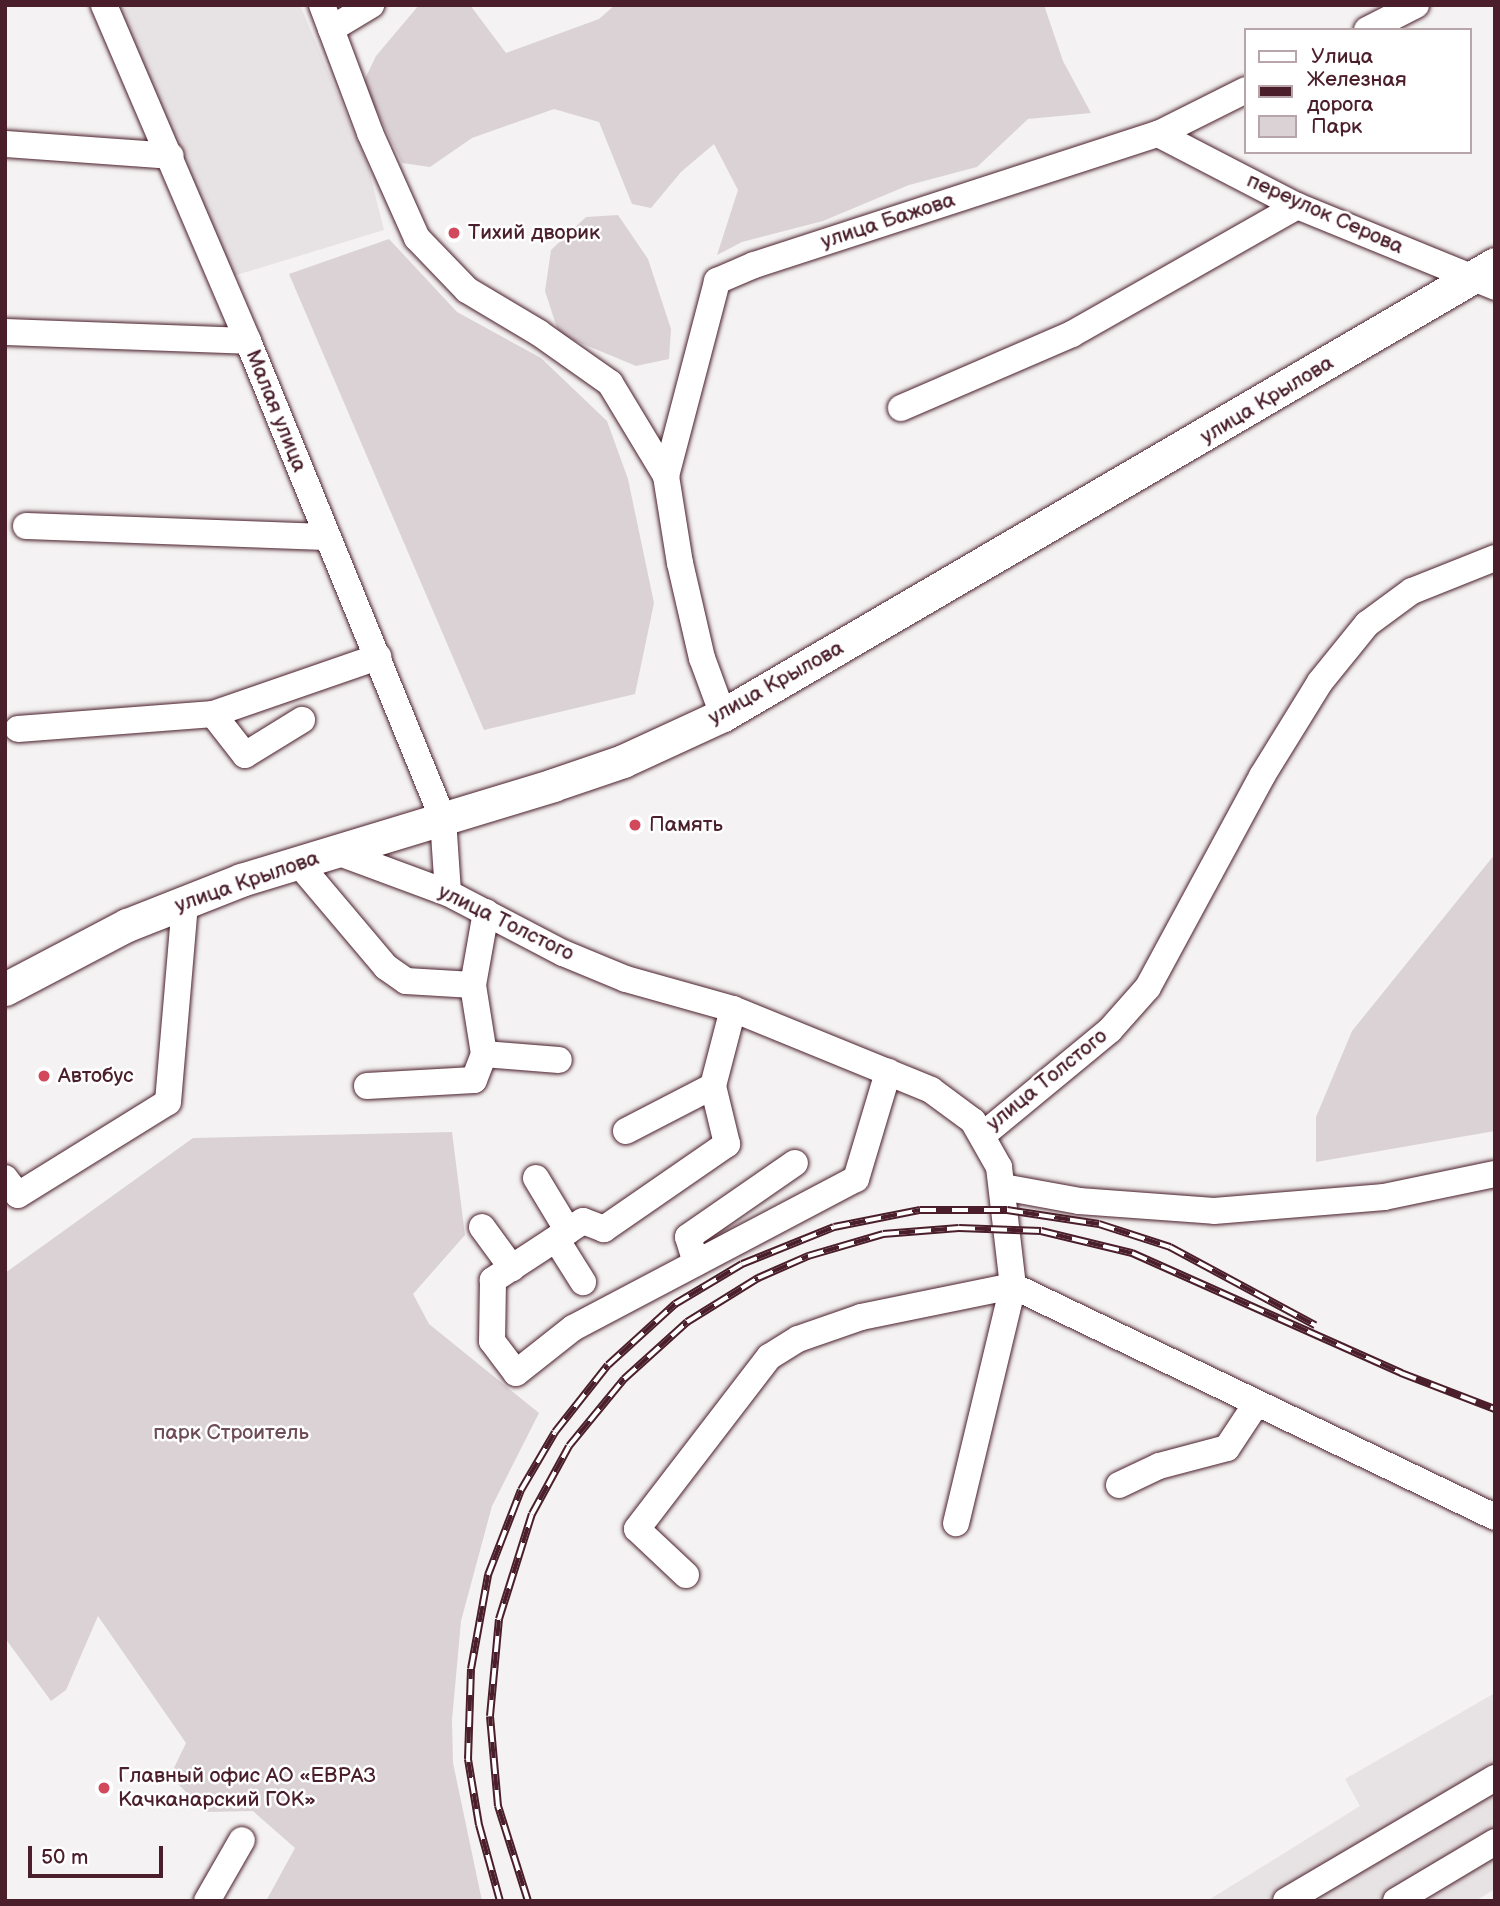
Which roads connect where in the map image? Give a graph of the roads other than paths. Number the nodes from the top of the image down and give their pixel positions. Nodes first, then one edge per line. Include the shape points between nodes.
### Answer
1 (104, 5) edge
2 (371, 5) edge
3 (1416, 5) edge
4 (326, 17) edge
5 (1371, 28) edge
6 (1244, 91) edge
7 (1158, 134) junction
8 (5, 145) edge
9 (171, 156) junction
10 (1297, 206) junction
11 (1488, 276) edge
12 (5, 332) edge
13 (248, 341) junction
14 (901, 408) dead end
15 (666, 476) junction
16 (26, 526) dead end
17 (326, 537) junction
18 (1495, 558) edge
19 (378, 657) junction
20 (213, 714) junction
21 (723, 715) junction
22 (302, 720) dead end
23 (18, 729) dead end
24 (443, 819) junction
25 (337, 852) junction
26 (299, 864) junction
27 (449, 893) junction
28 (185, 902) junction
29 (486, 912) junction
30 (473, 985) junction
31 (5, 989) edge
32 (733, 1009) junction
33 (484, 1054) junction
34 (559, 1059) dead end
35 (888, 1072) junction
36 (367, 1086) dead end
37 (713, 1086) junction
38 (626, 1131) dead end
39 (984, 1134) junction
40 (795, 1163) dead end
41 (1495, 1174) edge
42 (5, 1178) edge
43 (536, 1178) dead end
44 (1003, 1187) junction
45 (482, 1227) dead end
46 (562, 1235) junction
47 (696, 1263) junction
48 (512, 1268) junction
49 (583, 1282) dead end
50 (1013, 1286) junction
51 (1256, 1404) junction
52 (1119, 1485) dead end
53 (1495, 1517) edge
54 (956, 1523) dead end
55 (686, 1575) dead end
56 (1495, 1778) edge
57 (242, 1840) dead end
58 (1495, 1842) edge
59 (207, 1901) edge
60 (1286, 1901) edge
61 (1396, 1901) edge

1 - 9 street, Малая улица
2 - 4 street
3 - 5 street
4 - 15 street via 417,238 467,290 539,332 610,383
6 - 7 street, улица Бажова
7 - 10 street, переулок Серова
7 - 15 street, улица Бажова via 717,281
8 - 9 street
9 - 13 street, Малая улица
10 - 11 street, переулок Серова
10 - 14 street via 1072,334
11 - 21 main road, улица Крылова
12 - 13 street
13 - 17 street, Малая улица
15 - 21 street via 702,658
16 - 17 street
17 - 19 street, Малая улица
18 - 39 street, улица Толстого via 1412,591 1367,624 1320,682 1262,776 1149,987 1110,1030
19 - 20 street
19 - 24 street, Малая улица
20 - 22 street via 245,755
20 - 23 street
21 - 24 main road, улица Крылова via 623,761
24 - 25 main road, улица Крылова
24 - 27 street, Малая улица
25 - 26 main road, улица Крылова
25 - 27 street, улица Толстого
26 - 28 main road, улица Крылова
26 - 30 street via 386,967 406,981
27 - 29 street, улица Толстого
28 - 31 main road, улица Крылова via 127,925
28 - 42 street via 168,1102 18,1195
29 - 30 street
29 - 32 street, улица Толстого via 626,979
30 - 33 street
32 - 35 street, улица Толстого
32 - 37 street
33 - 34 street
33 - 36 street via 474,1080
35 - 39 street, улица Толстого via 955,1104
35 - 47 street via 856,1179
37 - 38 street
37 - 46 street via 727,1143 604,1229 583,1221
39 - 44 street
40 - 47 street via 688,1237
41 - 44 street via 1384,1197 1214,1211 1079,1201
43 - 46 street
44 - 50 street
45 - 48 street
46 - 48 street
46 - 49 street
47 - 48 street via 573,1328 516,1373 492,1341 493,1280
50 - 51 street
50 - 54 street
50 - 55 street via 861,1317 798,1339 769,1357 637,1529
51 - 52 street via 1227,1448 1159,1466
51 - 53 street
56 - 60 street
57 - 59 street
58 - 61 street

